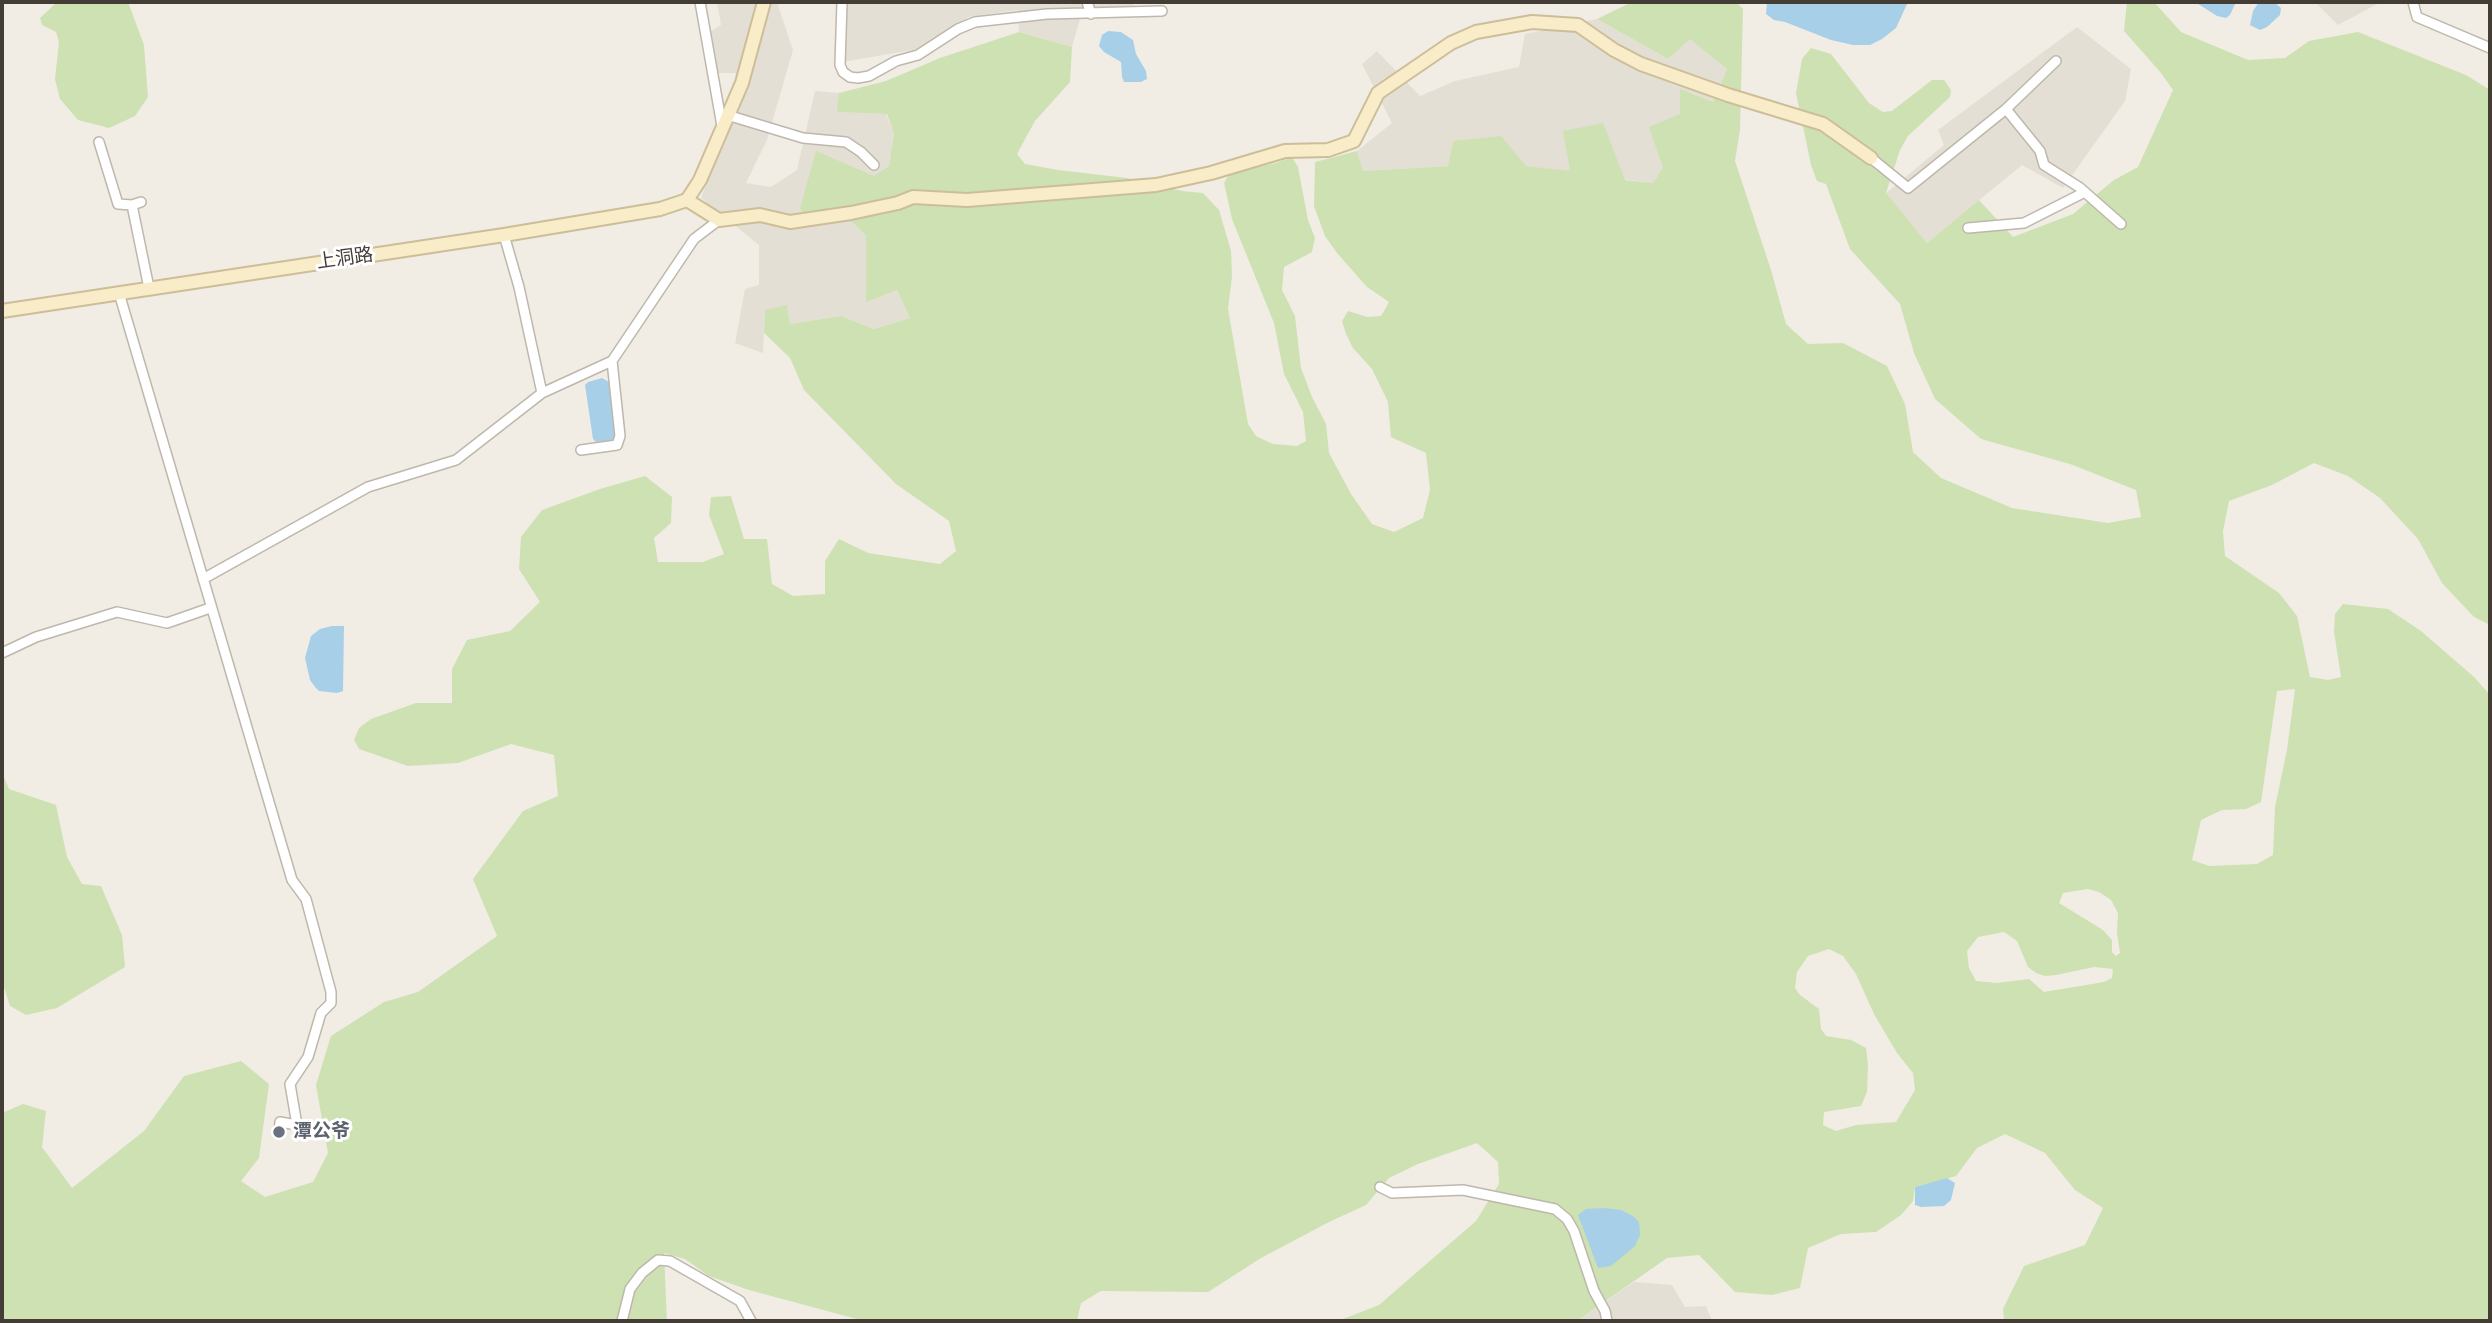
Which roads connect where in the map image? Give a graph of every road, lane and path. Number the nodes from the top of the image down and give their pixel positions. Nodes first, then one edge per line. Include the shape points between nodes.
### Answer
1 (700, 2) edge
2 (764, 2) edge
3 (842, 2) edge
4 (1087, 2) edge
5 (2413, 2) edge
6 (1162, 11) dead end
7 (1091, 14) junction
8 (2490, 48) edge
9 (2056, 61) dead end
10 (2006, 110) junction
11 (725, 122) junction
12 (99, 142) dead end
13 (1871, 158) joint
14 (874, 165) dead end
15 (2085, 192) junction
16 (687, 200) junction
17 (719, 220) junction
18 (2122, 224) dead end
19 (1968, 228) dead end
20 (504, 235) junction
21 (149, 288) junction
22 (119, 293) junction
23 (2, 311) edge
24 (612, 361) junction
25 (542, 393) junction
26 (581, 450) dead end
27 (203, 579) junction
28 (210, 608) junction
29 (2, 653) edge
30 (279, 1132) dead end
31 (1380, 1187) dead end
32 (622, 1321) edge
33 (751, 1321) edge
34 (1607, 1321) edge

1 - 11 street
2 - 11 street via 742,83
3 - 7 street via 840,65 850,77 858,78 918,55 975,22
4 - 7 street
5 - 8 street via 2417,17
6 - 7 street
9 - 10 street
10 - 13 street via 1908,188
10 - 15 street via 2040,151 2044,165
11 - 14 street via 846,142
11 - 16 street
12 - 21 street via 118,204 136,204
13 - 17 street via 1823,124 1641,64 1578,25 1532,22 1476,32 1451,43 1378,93 1354,141 1328,150 1284,151 1156,185 967,200 913,197 898,204 790,222 760,215
15 - 18 street
15 - 19 street via 2024,223
16 - 17 street
16 - 20 street, 上洞路
17 - 24 street via 694,239
20 - 21 street, 上洞路
20 - 25 street
21 - 22 street, 上洞路
22 - 23 street, 上洞路
22 - 27 street
24 - 25 street
24 - 26 street via 620,436 617,445
25 - 27 street via 456,460 368,487
27 - 28 street
28 - 29 street via 167,623 117,612 36,637
28 - 30 street via 292,880 306,899 331,992 331,1003 321,1013 307,1057 290,1084 297,1125 280,1122
31 - 34 street via 1392,1193 1463,1189 1555,1209 1574,1231
32 - 33 street via 630,1289 658,1260 670,1261 740,1301

